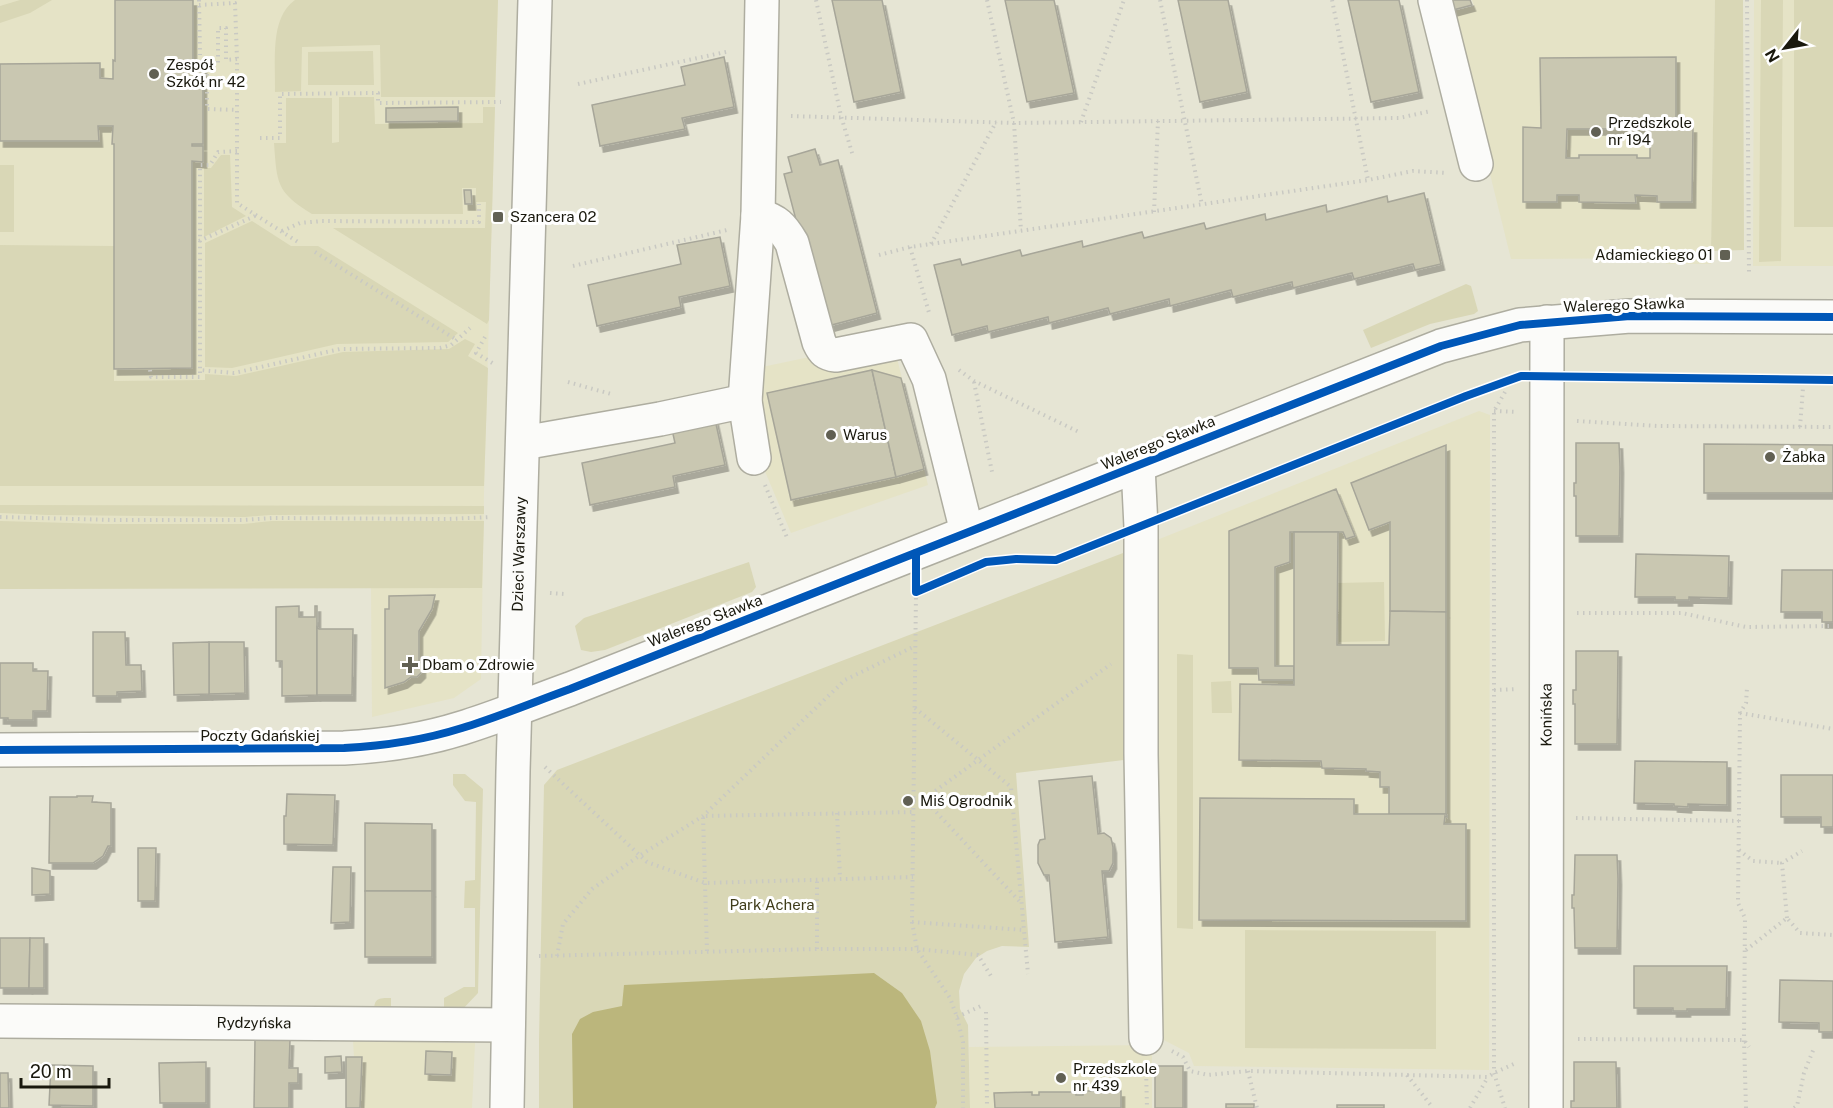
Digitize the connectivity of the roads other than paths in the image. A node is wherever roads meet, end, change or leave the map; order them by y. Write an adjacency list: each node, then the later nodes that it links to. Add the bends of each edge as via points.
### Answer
1 (535, 0): 9 (street, Dzieci Warszawy)
2 (762, 0): 5 (street, via 759,115)
3 (1435, 0): 4 (street, via 1461,105)
4 (1461, 169)
5 (746, 222): 8 (street); 12 (street, via 777,222 785,230 819,342 828,354 911,340 929,379)
6 (1833, 317): 7 (street, Walerego Sławka, via 1630,316)
7 (1547, 322): 11 (street, Walerego Sławka, via 1501,329 1441,346); 19 (street, Konińska)
8 (745, 400): 9 (street); 10 (street)
9 (523, 443): 13 (street, Dzieci Warszawy)
10 (754, 458)
11 (1138, 466): 12 (street, Walerego Sławka); 17 (street)
12 (967, 532): 13 (street, Walerego Sławka)
13 (516, 708): 14 (street, Poczty Gdańskiej, via 461,729 364,747); 16 (street, Dzieci Warszawy)
14 (0, 750)
15 (0, 1021): 16 (street, Rydzyńska)
16 (508, 1025): 18 (street, Dzieci Warszawy)
17 (1146, 1038)
18 (507, 1108)
19 (1546, 1108)

